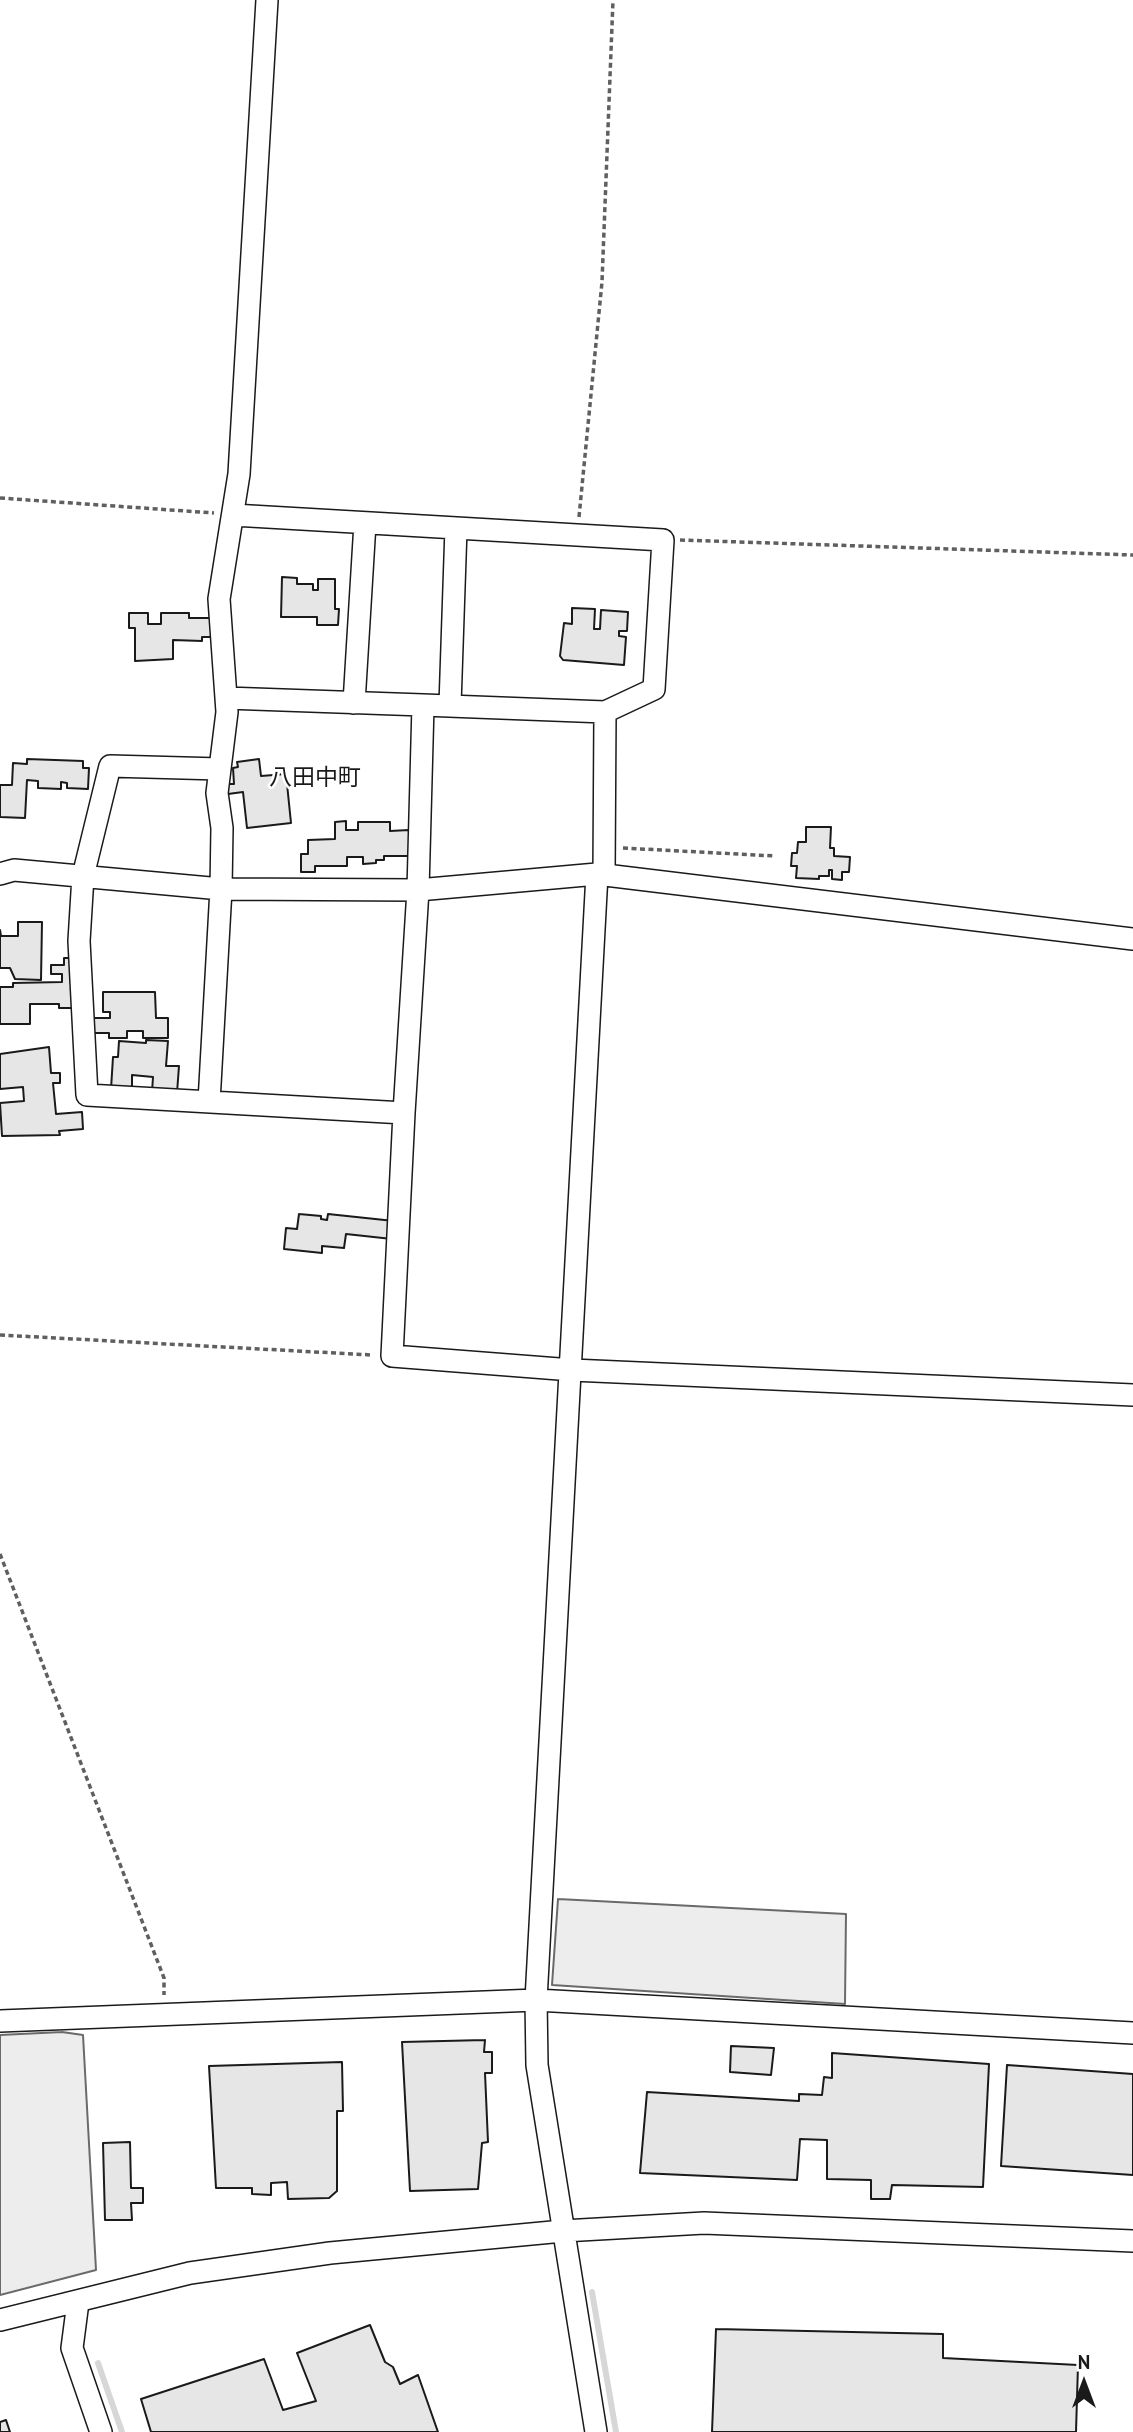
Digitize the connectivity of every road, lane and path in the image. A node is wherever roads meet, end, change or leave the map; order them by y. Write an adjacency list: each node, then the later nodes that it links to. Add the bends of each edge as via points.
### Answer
1 (267, 0): 4 (street)
2 (613, 0): 7 (path, via 602,282)
3 (0, 498): 4 (path)
4 (233, 514): 5 (street); 10 (street, via 219,599)
5 (365, 523): 6 (street); 11 (street)
6 (456, 528): 7 (street); 13 (street)
7 (577, 536): 8 (street)
8 (663, 540): 9 (path); 14 (street, via 654,689)
9 (1133, 555)
10 (226, 698): 11 (street); 15 (street)
11 (354, 703): 12 (street)
12 (423, 705): 13 (street); 22 (street)
13 (450, 705): 14 (street)
14 (605, 712): 16 (street)
15 (220, 769): 20 (street, via 110,766); 21 (street)
16 (604, 847): 17 (path); 19 (street)
17 (775, 856)
18 (0, 874): 20 (street, via 14,870)
19 (601, 874): 22 (street); 23 (street); 28 (street)
20 (83, 876): 21 (street); 24 (street, via 79,942 87,1095)
21 (221, 888): 22 (street); 24 (street)
22 (418, 890): 25 (street)
23 (1133, 939)
24 (209, 1102): 25 (street)
25 (404, 1113): 27 (street)
26 (0, 1335): 27 (path)
27 (392, 1356): 28 (street)
28 (572, 1370): 29 (street); 31 (street)
29 (1133, 1395)
30 (0, 1554): 32 (path, via 164,1978)
31 (536, 2000): 32 (street); 34 (street); 35 (street, via 537,2065)
32 (163, 2015): 33 (street)
33 (0, 2021)
34 (1133, 2033)
35 (563, 2231): 36 (street, via 704,2223); 37 (street, via 305,2256 190,2273); 40 (street)
36 (1133, 2241)
37 (78, 2302): 38 (street); 39 (street, via 72,2348)
38 (0, 2320)
39 (101, 2432)
40 (596, 2432)

